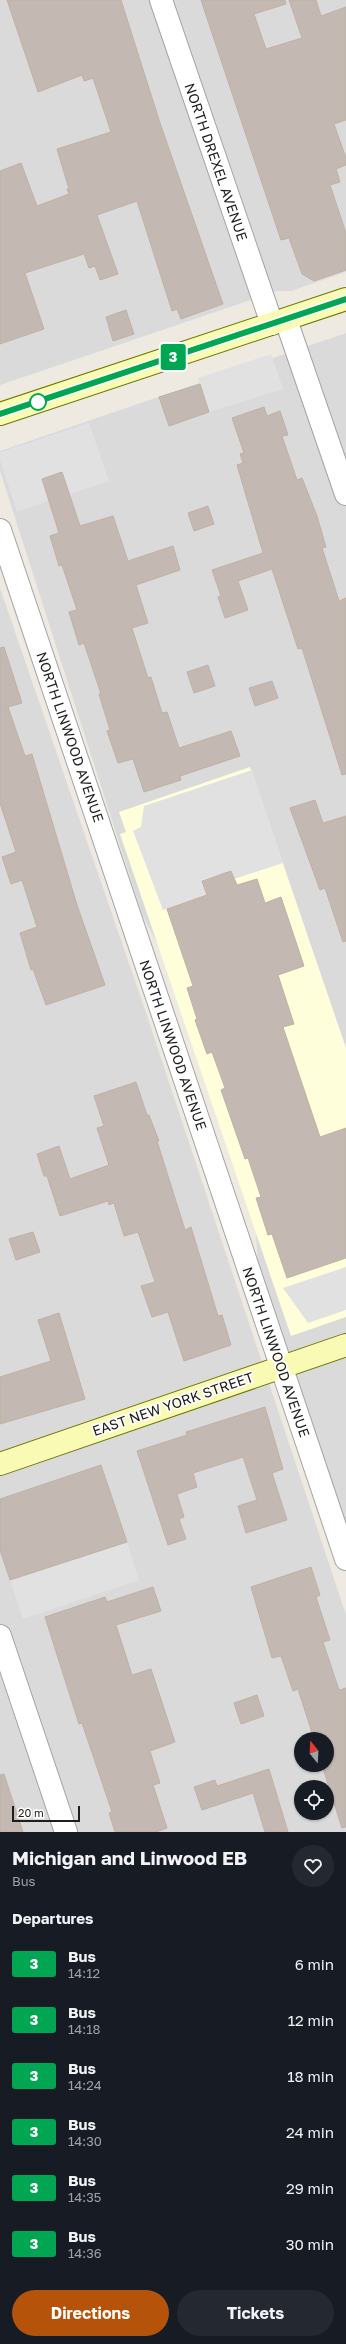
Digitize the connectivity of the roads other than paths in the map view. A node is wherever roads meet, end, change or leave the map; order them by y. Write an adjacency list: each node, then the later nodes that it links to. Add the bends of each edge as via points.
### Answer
1 (161, 0): 3 (street, NORTH DREXEL AVENUE)
2 (346, 299): 3 (main road)
3 (279, 322): 4 (main road); 5 (street, NORTH DREXEL AVENUE)
4 (0, 414)
5 (346, 494)
6 (0, 530): 8 (street, NORTH LINWOOD AVENUE)
7 (346, 1345): 8 (main road, EAST NEW YORK STREET)
8 (282, 1367): 9 (main road, EAST NEW YORK STREET); 10 (street, NORTH LINWOOD AVENUE)
9 (0, 1464)
10 (346, 1559)
11 (0, 1636): 12 (street)
12 (66, 1832)

